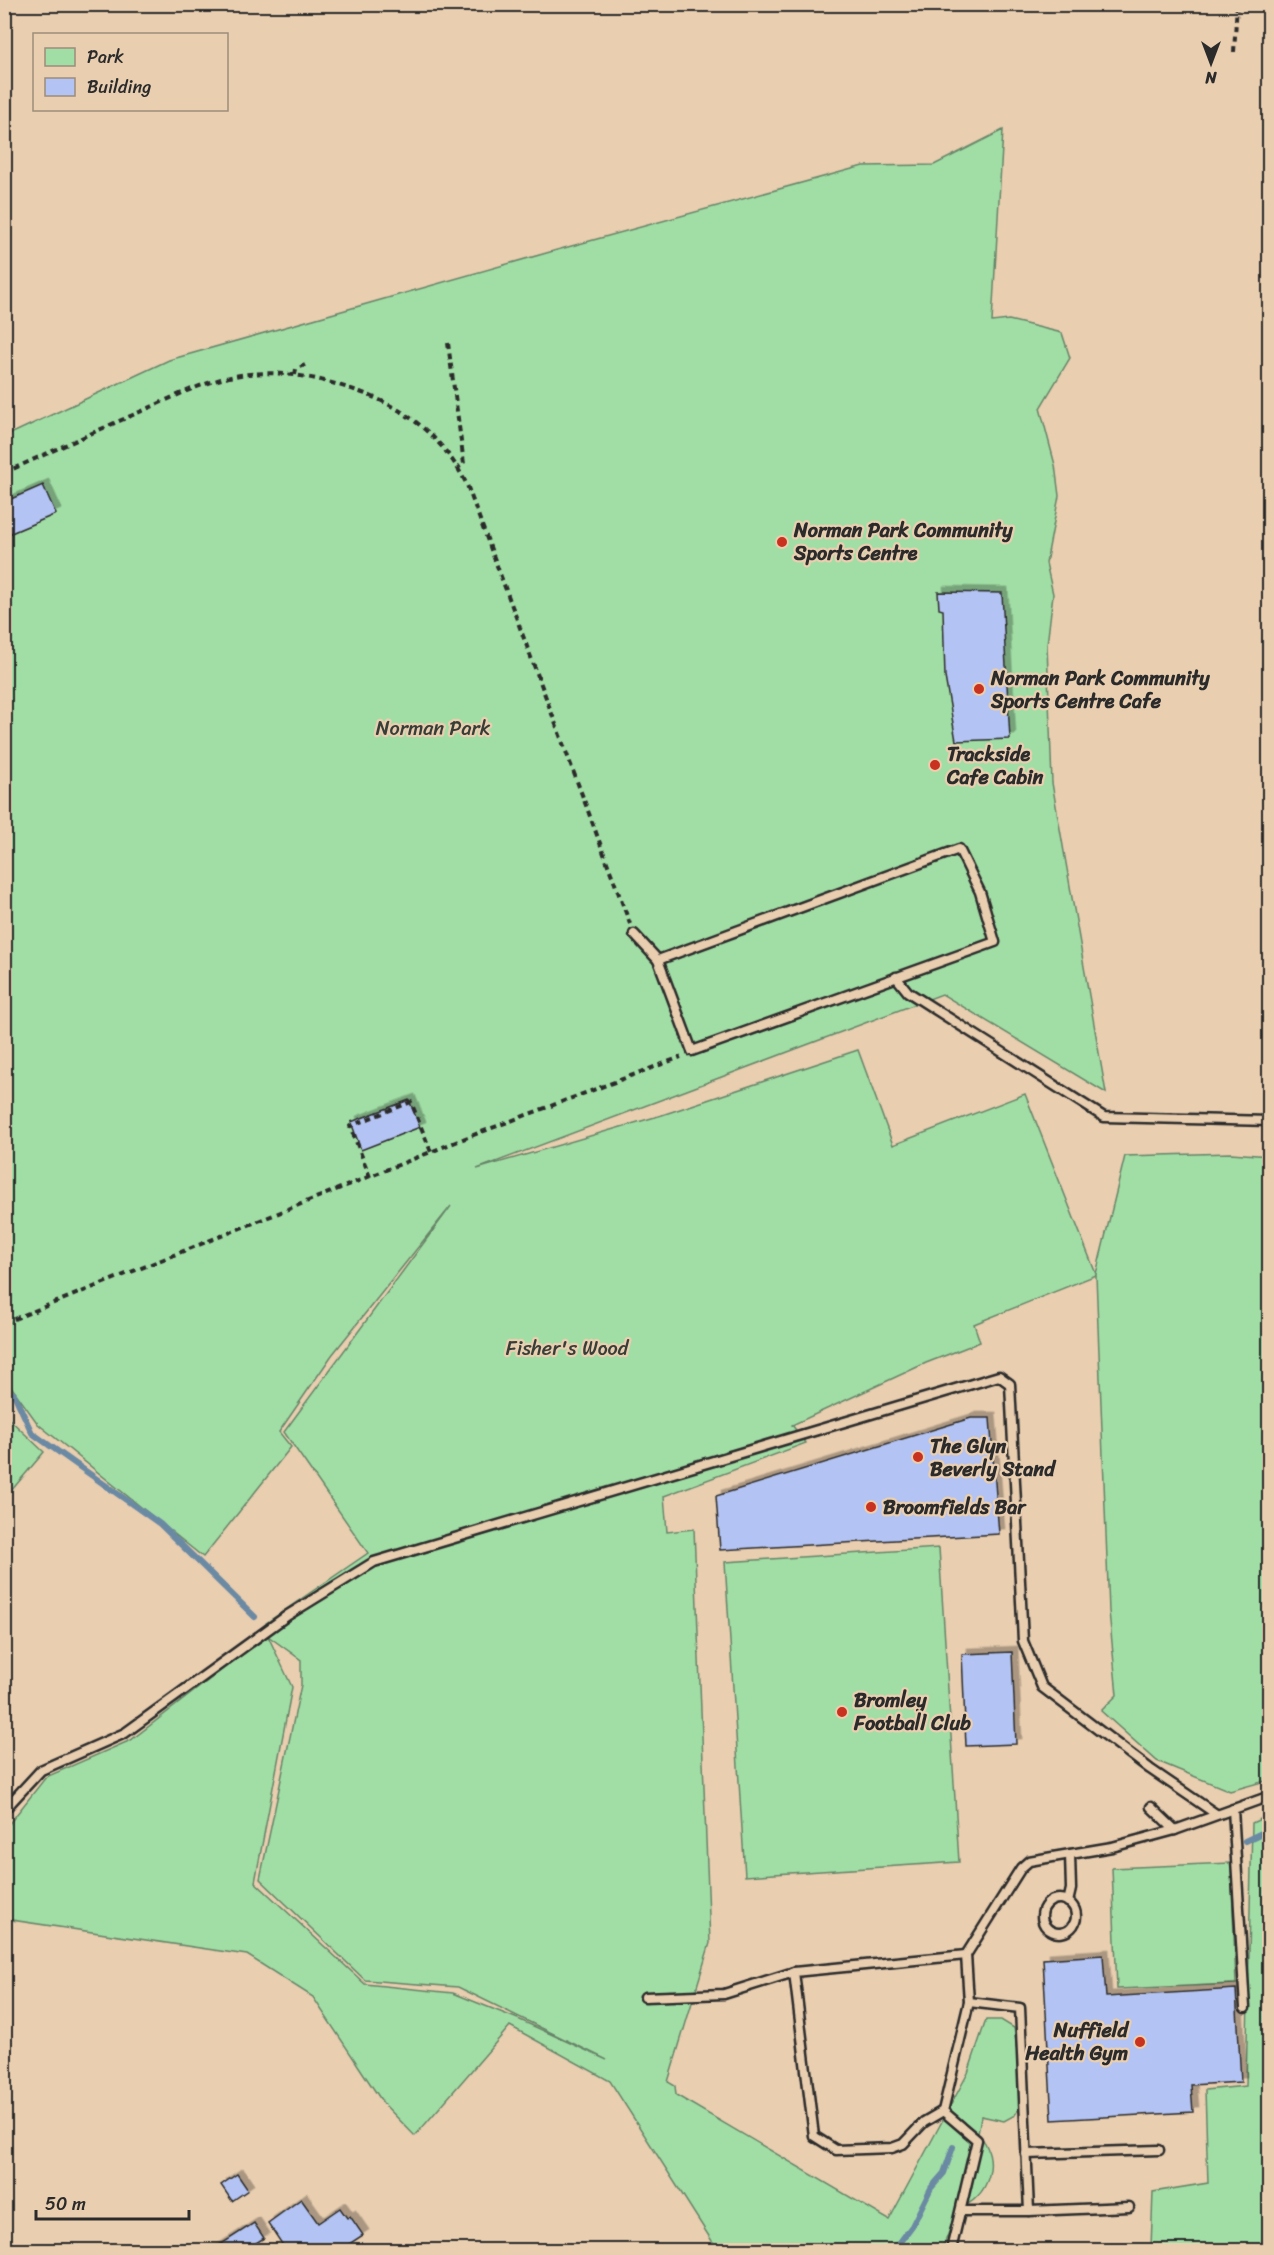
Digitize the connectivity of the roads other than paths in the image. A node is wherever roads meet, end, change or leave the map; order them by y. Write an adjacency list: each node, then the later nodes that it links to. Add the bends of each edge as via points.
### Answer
1 (634, 934): 2 (lane)
2 (658, 960): 3 (lane, via 692,1051); 3 (lane, via 959,849 980,892 995,942)
3 (896, 977): 4 (lane, via 908,992 1104,1117)
4 (1269, 1121)
5 (1269, 1796): 7 (lane)
6 (1151, 1807): 10 (lane)
7 (1233, 1809): 9 (lane); 17 (lane)
8 (4, 1810): 9 (lane, via 41,1770 125,1733 288,1615 374,1562 999,1376 1010,1384 1023,1641 1042,1687)
9 (1216, 1815): 10 (lane)
10 (1175, 1830): 11 (lane)
11 (1070, 1854): 12 (lane); 13 (lane, via 1029,1861 1021,1868)
12 (1068, 1902): 12 (lane, via 1075,1910 1073,1926 1064,1933 1053,1932 1045,1925 1044,1909 1052,1901)
13 (966, 1955): 14 (lane); 16 (lane)
14 (794, 1972): 15 (lane, via 724,1994); 18 (lane, via 814,2136 836,2150 892,2148 903,2144 924,2122)
15 (645, 1997)
16 (969, 2002): 18 (lane); 20 (lane, via 1020,2008)
17 (1245, 2008)
18 (943, 2111): 22 (lane, via 977,2140)
19 (1159, 2150): 20 (lane)
20 (1026, 2154): 23 (lane)
21 (1129, 2207): 23 (lane)
22 (961, 2211): 23 (lane); 24 (lane)
23 (1029, 2211)
24 (951, 2250)

